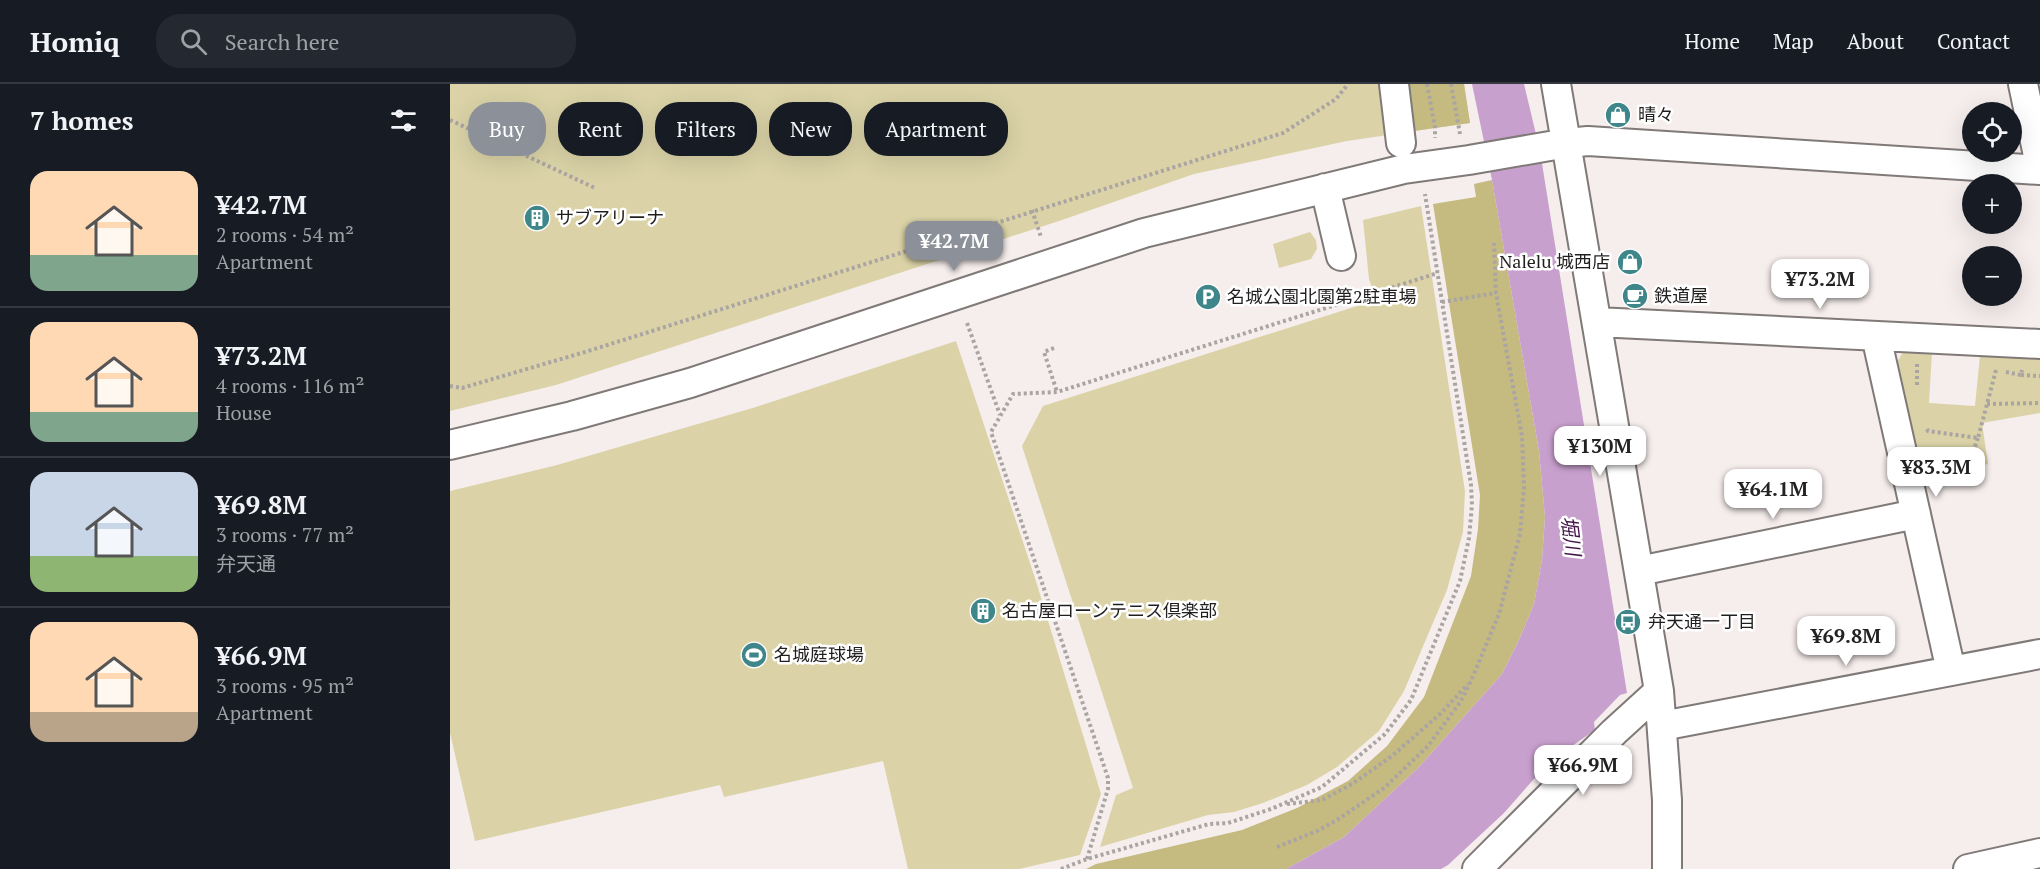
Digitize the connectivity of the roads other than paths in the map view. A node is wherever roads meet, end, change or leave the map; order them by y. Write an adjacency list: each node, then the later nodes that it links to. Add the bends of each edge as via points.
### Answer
1 (1394, 84): 4 (street)
2 (1556, 84): 5 (street)
3 (2023, 84): 6 (street)
4 (1401, 142)
5 (1556, 145): 7 (street, via 1588,141); 8 (street, via 1466,150 1421,166); 10 (street)
6 (2040, 165)
7 (2040, 170)
8 (1325, 188): 9 (street); 13 (street, via 1137,235 701,379)
9 (1341, 256)
10 (1597, 322): 11 (street); 15 (street)
11 (1876, 336): 12 (street); 14 (street)
12 (2033, 343)
13 (450, 445)
14 (1916, 514): 15 (street); 17 (street)
15 (1639, 571): 18 (street)
16 (2040, 654): 17 (street)
17 (1951, 671): 19 (street)
18 (1659, 691): 19 (street); 21 (street)
19 (1662, 726): 22 (street, via 1668,800)
20 (2040, 853): 23 (street)
21 (1476, 869)
22 (1666, 869)
23 (1968, 869)

